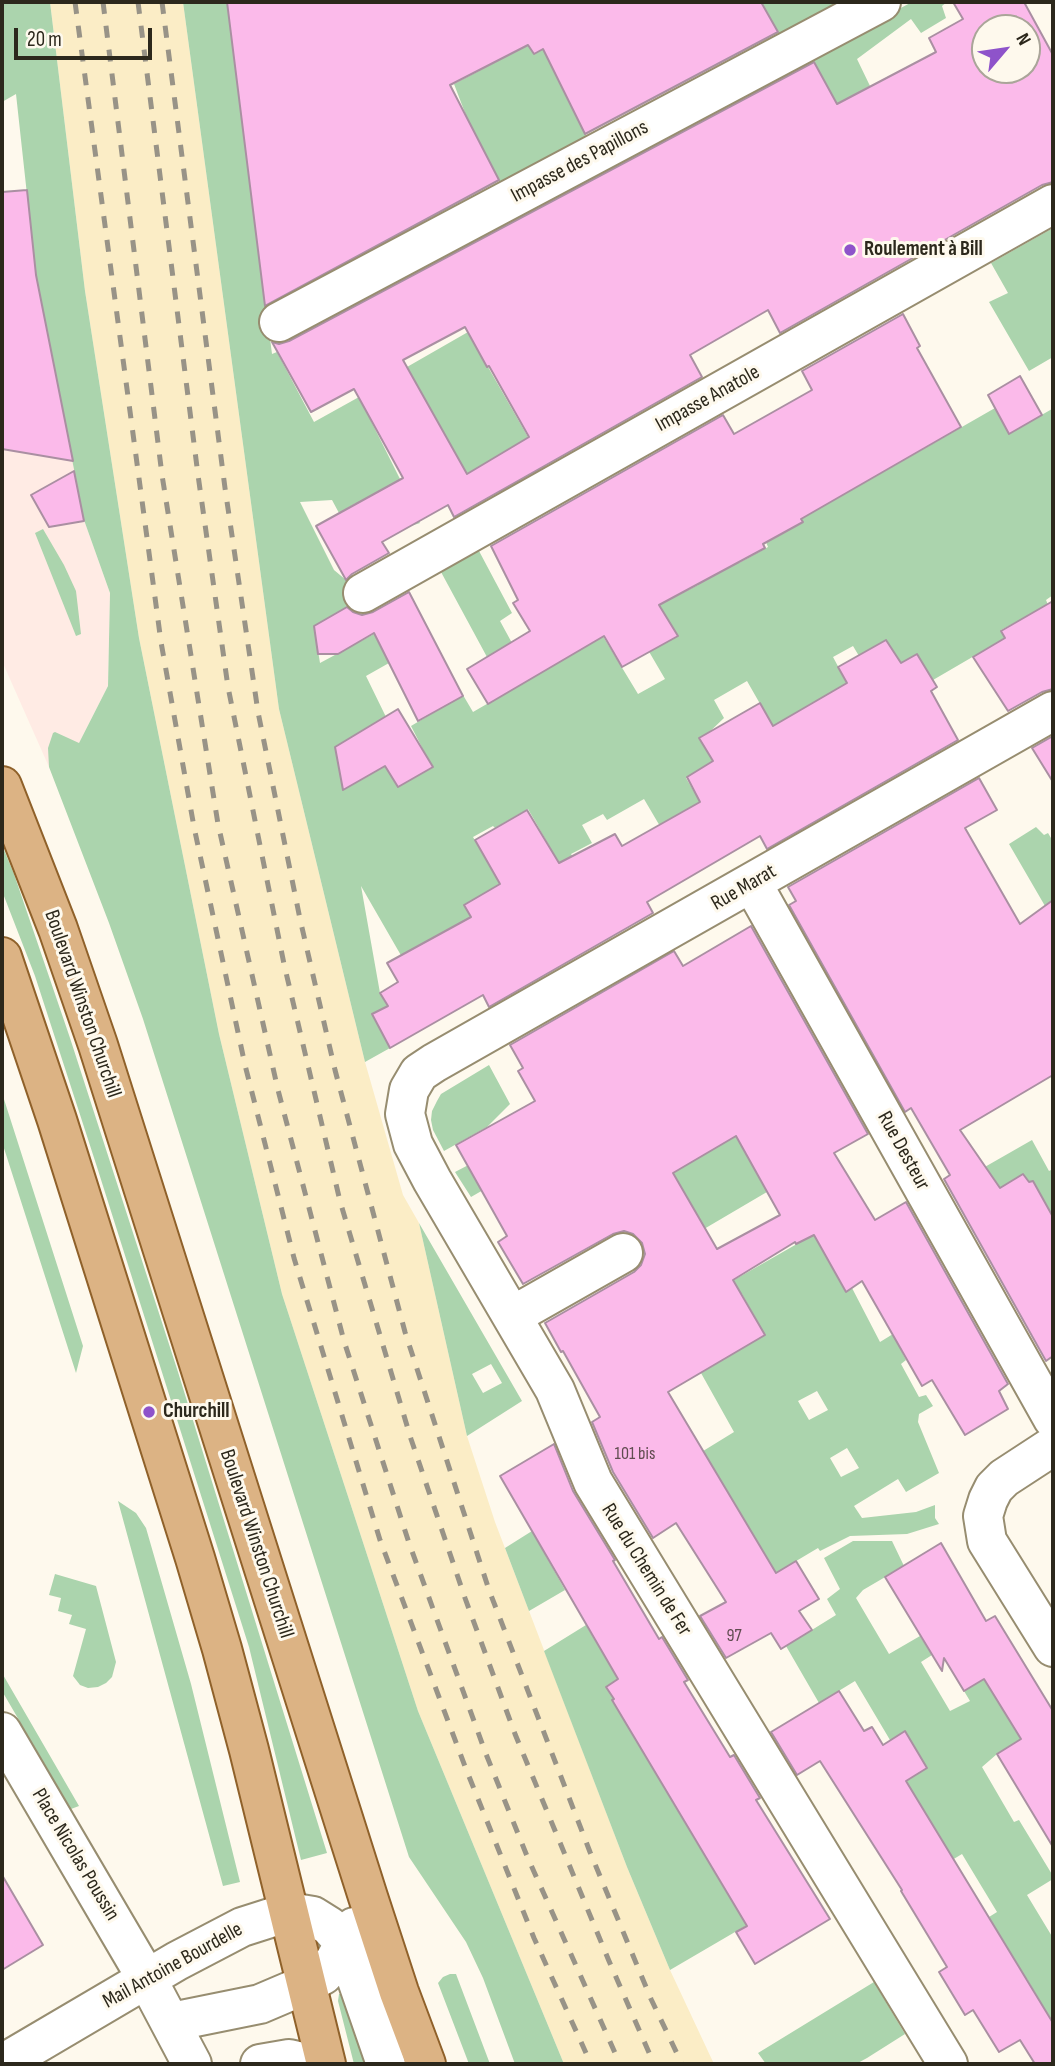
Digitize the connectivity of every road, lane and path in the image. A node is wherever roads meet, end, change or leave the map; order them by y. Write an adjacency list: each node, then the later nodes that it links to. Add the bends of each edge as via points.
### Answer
1 (881, 2): 3 (street, Impasse des Papillons)
2 (1053, 205): 4 (street, Impasse Anatole)
3 (279, 322)
4 (363, 593)
5 (1053, 711): 7 (street, Rue Marat)
6 (2, 786): 16 (main road, Boulevard Winston Churchill, via 98,1045)
7 (752, 883): 9 (street, Rue Marat); 12 (street, Rue Desteur)
8 (2, 957): 17 (main road, via 195,1558)
9 (434, 1063): 11 (street, Rue du Chemin de Fer, via 419,1073 410,1090 405,1114 413,1144)
10 (623, 1253): 11 (street)
11 (512, 1316): 29 (street, Rue du Chemin de Fer, via 555,1390 593,1482)
12 (1053, 1419)
13 (1053, 1446): 14 (street, via 994,1488 983,1516 987,1541)
14 (1053, 1647)
15 (2, 1732): 19 (street, Place Nicolas Poussin)
16 (368, 1897): 18 (street); 28 (main road, Boulevard Winston Churchill)
17 (289, 1912): 18 (street, via 313,1916 329,1926); 19 (street, Mail Antoine Bourdelle, via 242,1927); 20 (main road)
18 (344, 1947): 20 (street, via 323,1975); 27 (street)
19 (148, 1979): 21 (street, Place Nicolas Poussin); 22 (street, Mail Antoine Bourdelle)
20 (307, 1984): 21 (street, via 260,2004); 26 (main road)
21 (171, 2022): 23 (street, Place Nicolas Poussin)
22 (2, 2064)
23 (192, 2064)
24 (260, 2064): 25 (street, via 289,2059)
25 (311, 2064)
26 (326, 2064)
27 (386, 2064)
28 (426, 2064)
29 (948, 2064)

